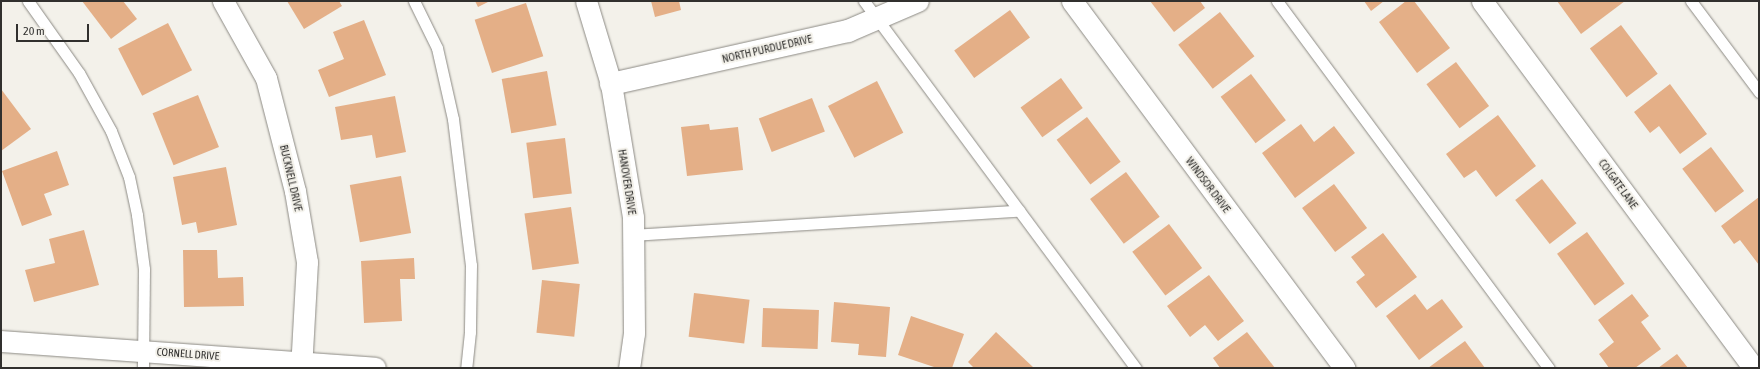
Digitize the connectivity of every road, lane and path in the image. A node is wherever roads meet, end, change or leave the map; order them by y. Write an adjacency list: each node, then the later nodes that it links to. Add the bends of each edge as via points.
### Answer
1 (28, 1): 17 (lane, via 78,73 111,131 129,177 144,269)
2 (223, 1): 18 (street, BUCKNELL DRIVE, via 266,78 296,192 307,262)
3 (414, 1): 20 (lane, via 437,48 453,119 472,265)
4 (586, 1): 12 (street, HANOVER DRIVE)
5 (864, 1): 11 (lane)
6 (918, 1): 11 (street, NORTH PURDUE DRIVE)
7 (1072, 1): 23 (street, WINDSOR DRIVE)
8 (1277, 1): 24 (lane)
9 (1482, 1): 25 (street, COLGATE LANE)
10 (1691, 1): 13 (lane)
11 (877, 18): 12 (street, NORTH PURDUE DRIVE, via 848,31); 14 (lane)
12 (611, 84): 15 (street, HANOVER DRIVE, via 633,217)
13 (1759, 92)
14 (1019, 211): 15 (lane); 22 (lane)
15 (633, 236): 21 (street, HANOVER DRIVE, via 634,333)
16 (1, 341): 17 (street, CORNELL DRIVE)
17 (143, 359): 18 (street, CORNELL DRIVE)
18 (301, 365): 19 (street, CORNELL DRIVE)
19 (375, 368)
20 (466, 368)
21 (629, 368)
22 (1136, 368)
23 (1345, 368)
24 (1549, 368)
25 (1754, 368)

